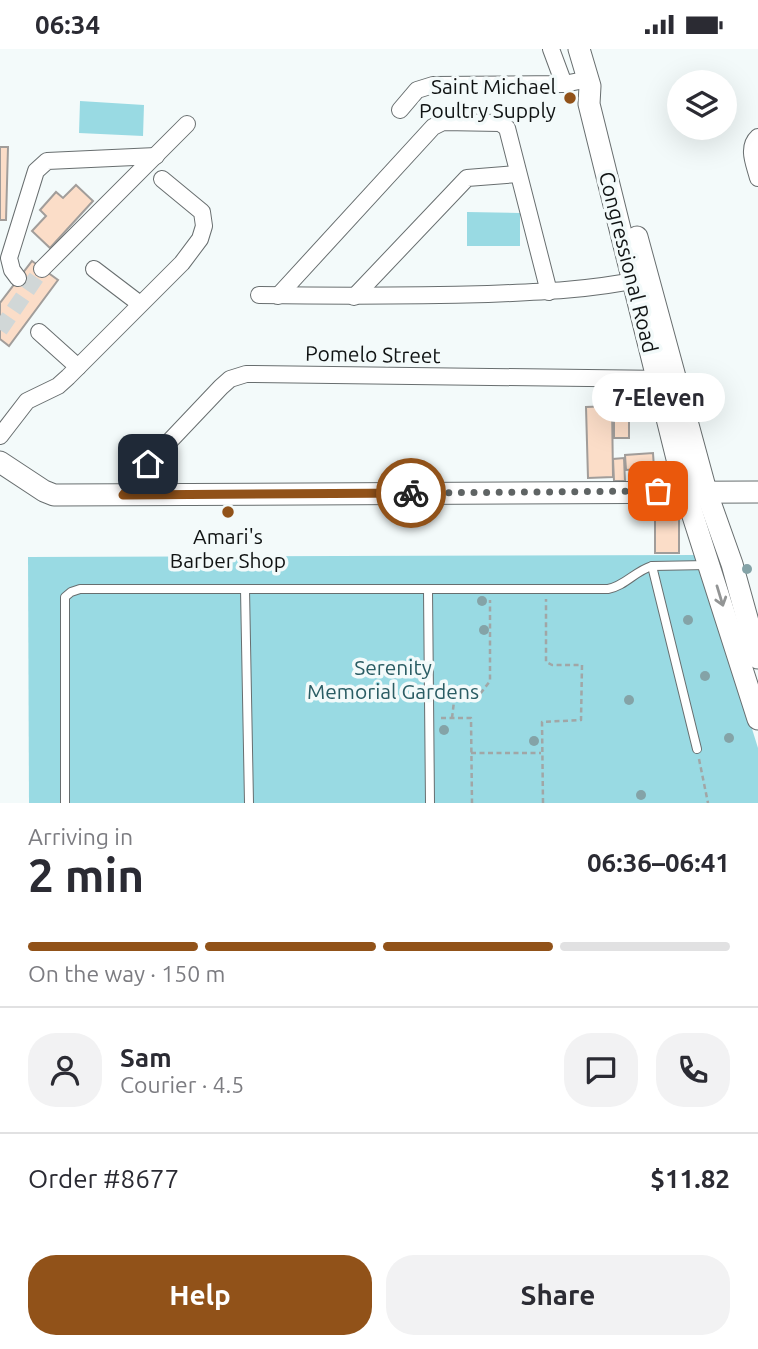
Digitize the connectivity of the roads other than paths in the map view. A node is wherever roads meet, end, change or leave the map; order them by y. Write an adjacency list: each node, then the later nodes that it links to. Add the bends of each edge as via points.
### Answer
1 (551, 49): 4 (street)
2 (579, 49): 3 (main road, Congressional Road)
3 (589, 83): 4 (street); 15 (main road, Congressional Road, via 602,102)
4 (564, 84): 5 (street, via 433,85 417,90)
5 (400, 110)
6 (187, 124): 8 (street)
7 (758, 138): 10 (street, via 751,149)
8 (156, 156): 12 (street); 14 (street, via 41,164 9,258)
9 (518, 174): 16 (street); 18 (street, via 504,125 438,123); 19 (street, via 467,178)
10 (758, 178)
11 (162, 179): 20 (street, via 202,212 204,226 181,263)
12 (41, 268)
13 (94, 268): 20 (street)
14 (18, 278)
15 (640, 279): 16 (street); 23 (main road, Congressional Road)
16 (550, 292): 19 (street)
17 (259, 295): 18 (street)
18 (278, 296): 19 (street)
19 (354, 297)
20 (141, 305): 22 (street)
21 (39, 332): 22 (street)
22 (78, 367): 24 (street, via 58,386 27,401)
23 (666, 379): 26 (main road, Congressional Road); 27 (main road, Congressional Road); 29 (street, Pomelo Street, via 246,374 220,387)
24 (0, 436)
25 (0, 462): 29 (main road, via 54,495)
26 (685, 491): 27 (main road); 29 (main road); 30 (main road, Congressional Road)
27 (706, 491): 28 (main road); 34 (main road, Congressional Road)
28 (758, 492)
29 (123, 495)
30 (710, 565): 31 (lane); 35 (main road, Congressional Road, one-way to 35)
31 (652, 566): 33 (lane, via 614,588); 36 (lane)
32 (245, 589): 33 (lane); 37 (lane, via 80,589 65,597); 38 (lane)
33 (428, 590): 39 (lane)
34 (758, 658)
35 (758, 719)
36 (696, 749)
37 (65, 803)
38 (248, 803)
39 (430, 803)

